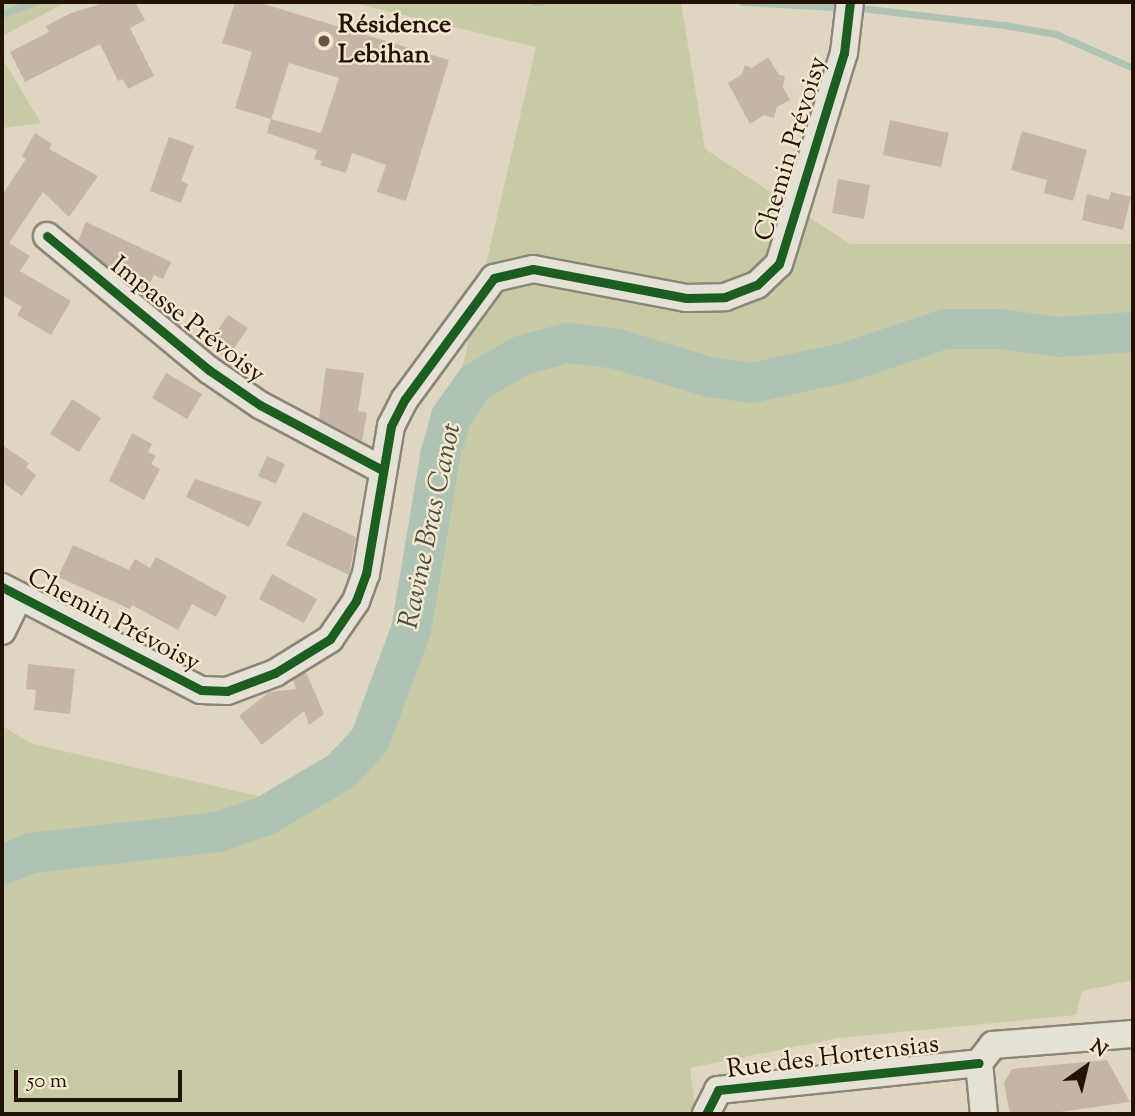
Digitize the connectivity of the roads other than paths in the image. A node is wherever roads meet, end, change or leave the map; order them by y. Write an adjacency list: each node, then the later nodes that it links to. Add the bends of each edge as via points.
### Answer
1 (849, 14): 3 (street, Chemin Prévoisy, via 779,264 757,285 725,297 686,298 533,269 494,278 405,398 391,426)
2 (47, 236): 3 (street, Impasse Prévoisy, via 209,370 260,405)
3 (382, 470): 4 (street, Chemin Prévoisy, via 366,574 344,620 330,639 275,673 227,691 201,690)
4 (10, 591): 5 (street)
5 (2, 631)
6 (1133, 1034): 7 (street, via 993,1045)
7 (979, 1063): 8 (street, Rue des Hortensias, via 719,1090); 9 (street)
8 (706, 1114)
9 (984, 1114)

